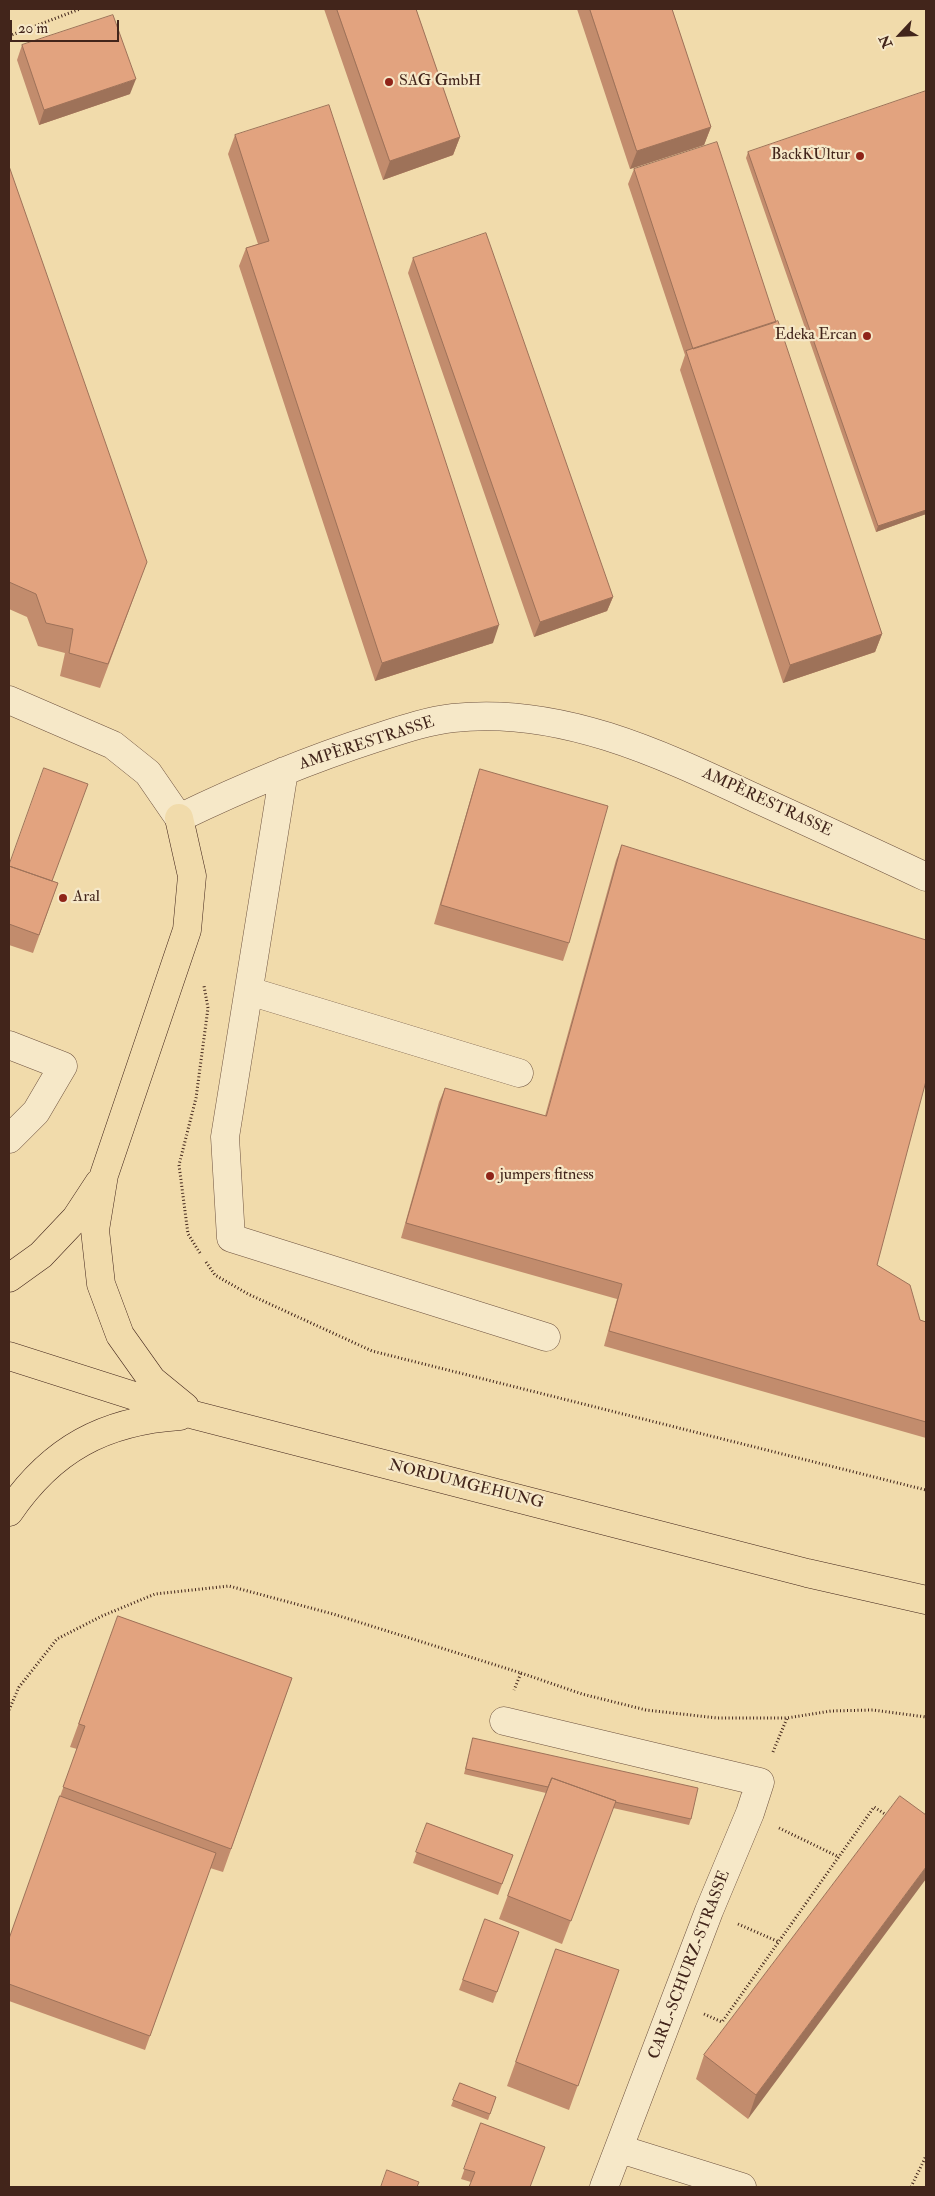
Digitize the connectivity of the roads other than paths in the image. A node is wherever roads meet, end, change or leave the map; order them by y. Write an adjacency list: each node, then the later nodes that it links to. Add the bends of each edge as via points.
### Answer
1 (9, 700): 3 (street, via 113,745 148,773)
2 (284, 771): 3 (street, AMPÈRESTRASSE); 4 (street, AMPÈRESTRASSE, via 393,732 452,718 496,716 535,719 589,731 668,758); 5 (street)
3 (179, 818): 9 (main road, via 192,876 187,930)
4 (926, 877)
5 (249, 991): 7 (street); 11 (street, via 225,1137 231,1238)
6 (9, 1045): 8 (street, via 63,1066 36,1112)
7 (519, 1073)
8 (9, 1139)
9 (104, 1175): 10 (main road, via 76,1218 41,1254); 13 (main road, via 95,1230 101,1284 120,1335 152,1380)
10 (9, 1278)
11 (546, 1337)
12 (9, 1356): 13 (main road, NORDUMGEHUNG)
13 (194, 1415): 14 (main road, via 147,1418 102,1432 61,1455 26,1486); 15 (main road, NORDUMGEHUNG, via 807,1573)
14 (9, 1512)
15 (926, 1600)
16 (504, 1720): 17 (street, CARL-SCHURZ-STRASSE, via 760,1782)
17 (620, 2149): 18 (street, CARL-SCHURZ-STRASSE); 19 (street)
18 (604, 2187)
19 (742, 2187)

